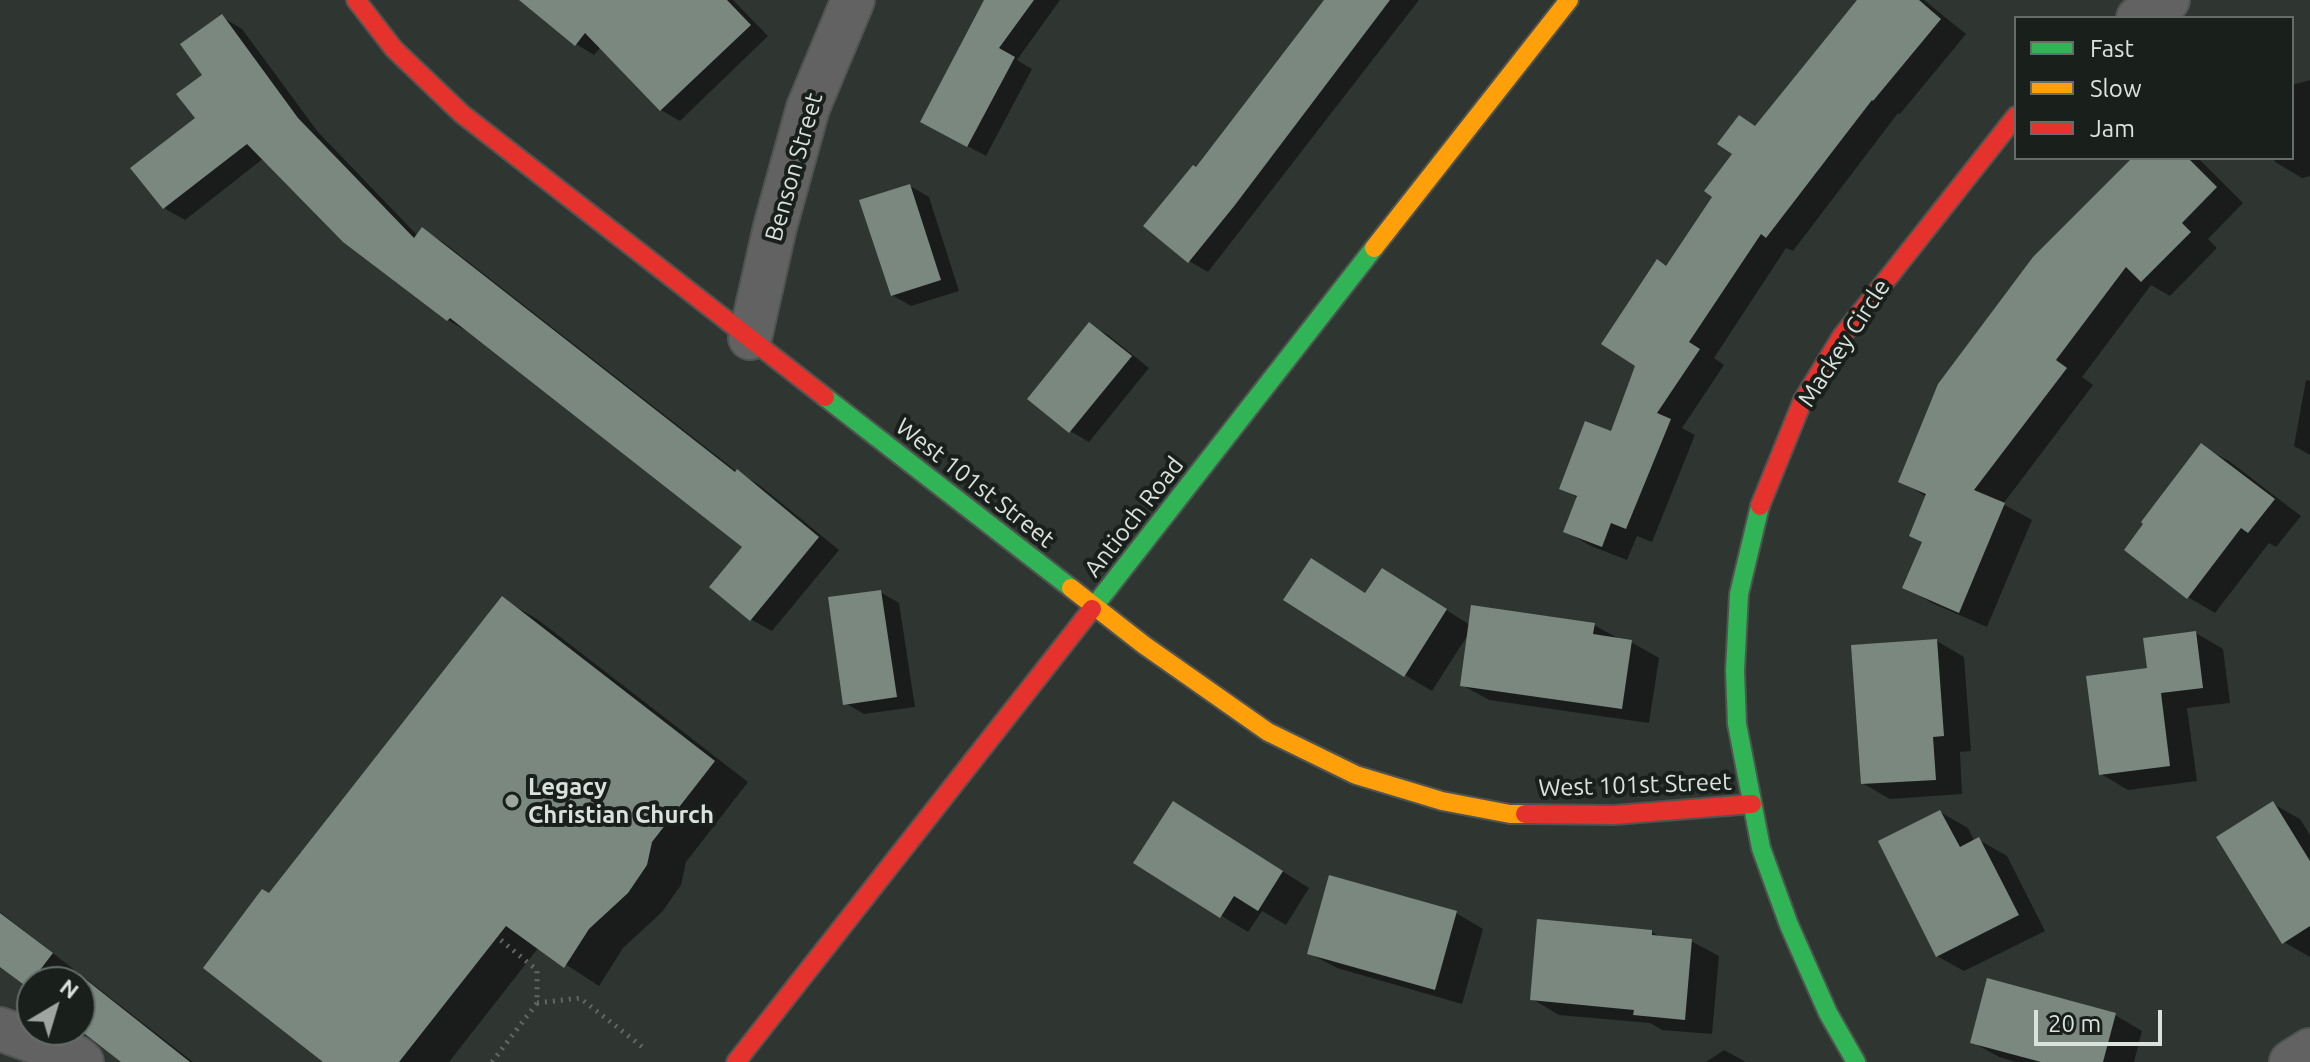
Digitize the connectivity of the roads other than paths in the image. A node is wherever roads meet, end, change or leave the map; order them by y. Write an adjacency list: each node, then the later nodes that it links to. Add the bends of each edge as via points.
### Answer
1 (356, 0): 7 (street, West 101st Street, via 394,49 462,114)
2 (853, 0): 7 (street, Benson Street, via 808,108)
3 (1569, 0): 8 (street, Antioch Road)
4 (2168, 0): 5 (street)
5 (2141, 16)
6 (2014, 119): 9 (street, Mackey Circle, via 1842,336 1803,400 1762,498 1739,594 1735,671 1737,724)
7 (750, 338): 8 (street, West 101st Street)
8 (1095, 606): 9 (street, West 101st Street, via 1268,732 1356,775 1442,801 1510,814 1614,815); 13 (street, Antioch Road)
9 (1752, 804): 14 (street, Mackey Circle, via 1761,848 1789,925)
10 (0, 1029): 12 (street)
11 (2310, 1050): 15 (street)
12 (82, 1062)
13 (736, 1062)
14 (1856, 1062)
15 (2291, 1062)

